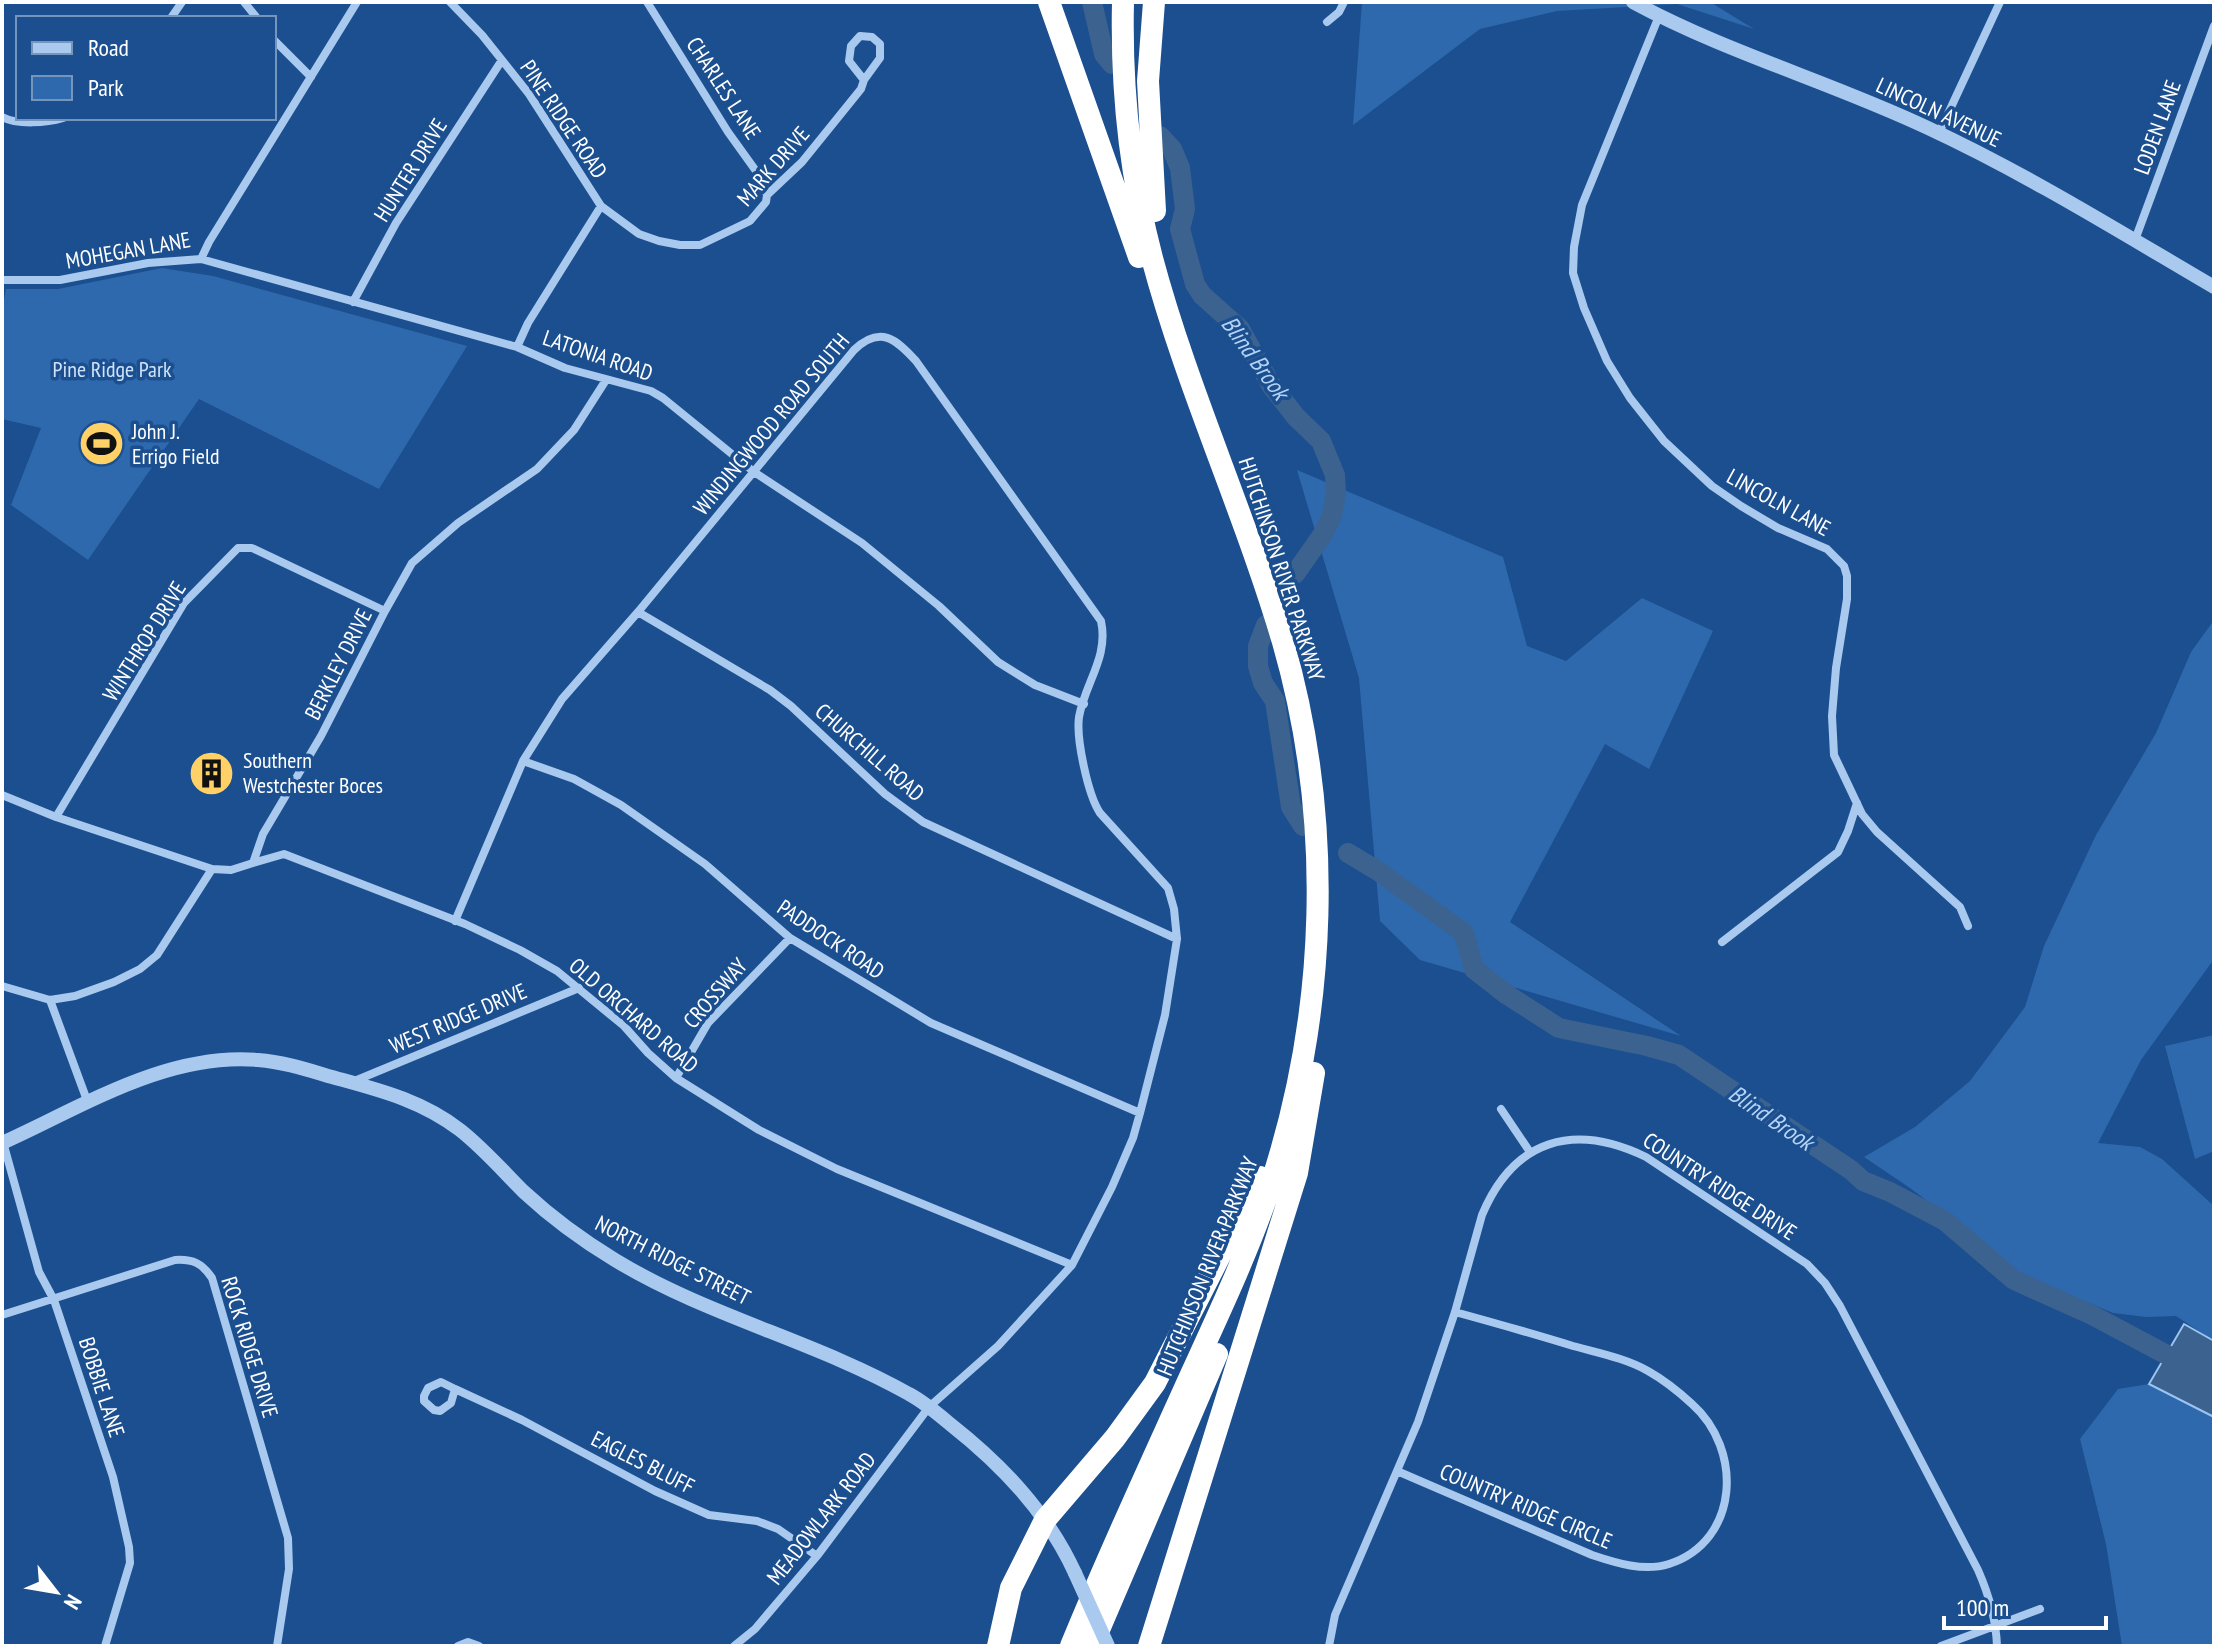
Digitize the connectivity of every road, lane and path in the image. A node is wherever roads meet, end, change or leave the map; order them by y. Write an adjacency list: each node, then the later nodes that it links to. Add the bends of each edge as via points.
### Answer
1 (357, 2): 16 (street, MOHEGAN LANE)
2 (450, 2): 15 (street, PINE RIDGE ROAD)
3 (647, 2): 21 (street, CHARLES LANE)
4 (1049, 2): 31 (highway, via 1175,359)
5 (1137, 2): 23 (highway, HUTCHINSON RIVER PARKWAY, via 1138,74)
6 (1154, 2): 23 (highway, via 1148,67)
7 (1344, 2): 12 (street)
8 (1633, 2): 11 (street, LINCOLN AVENUE)
9 (2000, 2): 20 (street)
10 (1123, 11): 31 (highway, HUTCHINSON RIVER PARKWAY, via 1129,138 1140,207)
11 (1659, 16): 20 (street, LINCOLN AVENUE); 38 (street, LINCOLN LANE, via 1582,205 1573,273 1607,361 1664,441 1712,486 1778,528 1827,549 1844,566 1847,599 1836,668 1834,755)
12 (1327, 22)
13 (2214, 26): 24 (street, LODEN LANE)
14 (276, 42): 16 (street)
15 (502, 60): 22 (street, PINE RIDGE ROAD); 28 (street, HUNTER DRIVE, via 396,223)
16 (311, 77): 25 (street, MOHEGAN LANE)
17 (864, 80): 17 (street, MARK DRIVE, via 849,61 851,46 860,36 880,44 880,58); 21 (street, MARK DRIVE, via 802,162)
18 (2, 117): 19 (street)
19 (57, 120)
20 (1939, 133): 24 (street, LINCOLN AVENUE)
21 (767, 195): 22 (street, MARK DRIVE, via 750,221 700,245 639,234)
22 (601, 206): 29 (street, PINE RIDGE ROAD)
23 (1155, 211): 51 (highway, HUTCHINSON RIVER PARKWAY, via 1186,324 1288,613 1315,717 1327,807 1331,906 1327,985)
24 (2135, 240): 27 (street, LINCOLN AVENUE)
25 (201, 259): 26 (street, MOHEGAN LANE, via 60,280); 28 (street, LATONIA ROAD)
26 (2, 280)
27 (2214, 287)
28 (353, 302): 29 (street, LATONIA ROAD)
29 (517, 347): 30 (street, LATONIA ROAD)
30 (606, 380): 32 (street, LATONIA ROAD, via 633,384 663,398); 33 (street, BERKLEY DRIVE, via 574,430 537,469 458,523 412,563)
31 (1209, 430): 49 (highway, HUTCHINSON RIVER PARKWAY, via 1273,610 1302,725 1317,861)
32 (754, 472): 34 (street, WINDINGWOOD ROAD SOUTH); 35 (street, LATONIA ROAD, via 862,543 998,662 1035,685); 35 (street, WINDINGWOOD ROAD SOUTH, via 866,338 896,341 916,361 1101,621 1101,656)
33 (385, 611): 39 (street, WINTHROP DRIVE, via 252,548 238,548 184,603); 40 (street, BERKLEY DRIVE, via 263,834)
34 (638, 612): 36 (street, WINDINGWOOD ROAD SOUTH, via 562,699); 45 (street, CHURCHILL ROAD, via 770,690 923,822)
35 (1084, 704): 45 (street, MEADOWLARK ROAD, via 1079,718 1092,802 1168,888)
36 (523, 761): 42 (street, WINDINGWOOD ROAD SOUTH); 44 (street, PADDOCK ROAD, via 574,779 621,805 705,864)
37 (2, 795): 39 (street)
38 (1857, 803): 43 (street, LINCOLN LANE, via 1877,832 1960,907); 46 (street, via 1838,852)
39 (56, 817): 41 (street)
40 (253, 863): 41 (street); 42 (street, OLD ORCHARD ROAD, via 284,854)
41 (212, 869): 50 (street, via 157,955 140,969 101,987)
42 (455, 921): 48 (street, OLD ORCHARD ROAD, via 520,950)
43 (1968, 926)
44 (790, 938): 52 (street, CROSSWAY, via 708,1023); 56 (street, PADDOCK ROAD, via 931,1023)
45 (1177, 939): 56 (street, MEADOWLARK ROAD, via 1165,1015)
46 (1722, 942)
47 (2, 986): 50 (street)
48 (579, 988): 52 (street, OLD ORCHARD ROAD); 53 (street, WEST RIDGE DRIVE)
49 (1312, 998): 66 (highway, via 1271,1149 1226,1247 1140,1406); 76 (highway, HUTCHINSON RIVER PARKWAY, via 1291,1114 1260,1217)
50 (50, 1000): 54 (street)
51 (1314, 1073): 77 (highway, HUTCHINSON RIVER PARKWAY, via 1296,1150 1267,1235); 79 (highway, via 1297,1173)
52 (676, 1078): 59 (street, OLD ORCHARD ROAD, via 759,1130 837,1169)
53 (351, 1082): 54 (street, NORTH RIDGE STREET, via 281,1063 235,1059 130,1083); 64 (street, NORTH RIDGE STREET, via 412,1101 439,1116 568,1230 618,1262 860,1370)
54 (88, 1103): 57 (street, NORTH RIDGE STREET)
55 (1501, 1109): 58 (street)
56 (1140, 1113): 59 (street, MEADOWLARK ROAD, via 1112,1187)
57 (3, 1142): 60 (street, BOBBIE LANE, via 39,1272)
58 (1530, 1152): 61 (street, COUNTRY RIDGE DRIVE, via 1492,1190); 69 (street, COUNTRY RIDGE DRIVE, via 1576,1138 1624,1146 1807,1264 1840,1306 1978,1570)
59 (1072, 1265): 64 (street, MEADOWLARK ROAD, via 998,1346)
60 (54, 1300): 62 (street, ROCK RIDGE DRIVE); 70 (street, BOBBIE LANE, via 113,1477 129,1547 130,1563); 71 (street, ROCK RIDGE DRIVE, via 175,1260 195,1261 212,1278 288,1538 289,1569)
61 (1455, 1312): 65 (street, COUNTRY RIDGE DRIVE); 65 (street, COUNTRY RIDGE CIRCLE, via 1619,1359 1670,1386 1713,1429 1728,1485 1724,1513 1690,1554 1668,1565 1641,1567 1592,1555)
62 (2, 1315)
63 (455, 1389): 67 (street, EAGLES BLUFF, via 655,1491 709,1515 778,1529)
64 (929, 1407): 66 (street, NORTH RIDGE STREET, via 1000,1467); 67 (street, MEADOWLARK ROAD)
65 (1397, 1471): 80 (street, COUNTRY RIDGE DRIVE, via 1335,1615)
66 (1045, 1520): 75 (highway, via 1011,1588); 78 (street, NORTH RIDGE STREET, bridge)
67 (817, 1556): 74 (street, MEADOWLARK ROAD)
68 (2040, 1609): 69 (street)
69 (1996, 1625): 81 (street); 82 (street, COUNTRY RIDGE DRIVE)
70 (105, 1646)
71 (277, 1646)
72 (458, 1646): 73 (street)
73 (479, 1646)
74 (734, 1646)
75 (998, 1646)
76 (1071, 1646)
77 (1092, 1646)
78 (1108, 1646)
79 (1149, 1646)
80 (1329, 1646)
81 (1941, 1646)
82 (1997, 1646)

